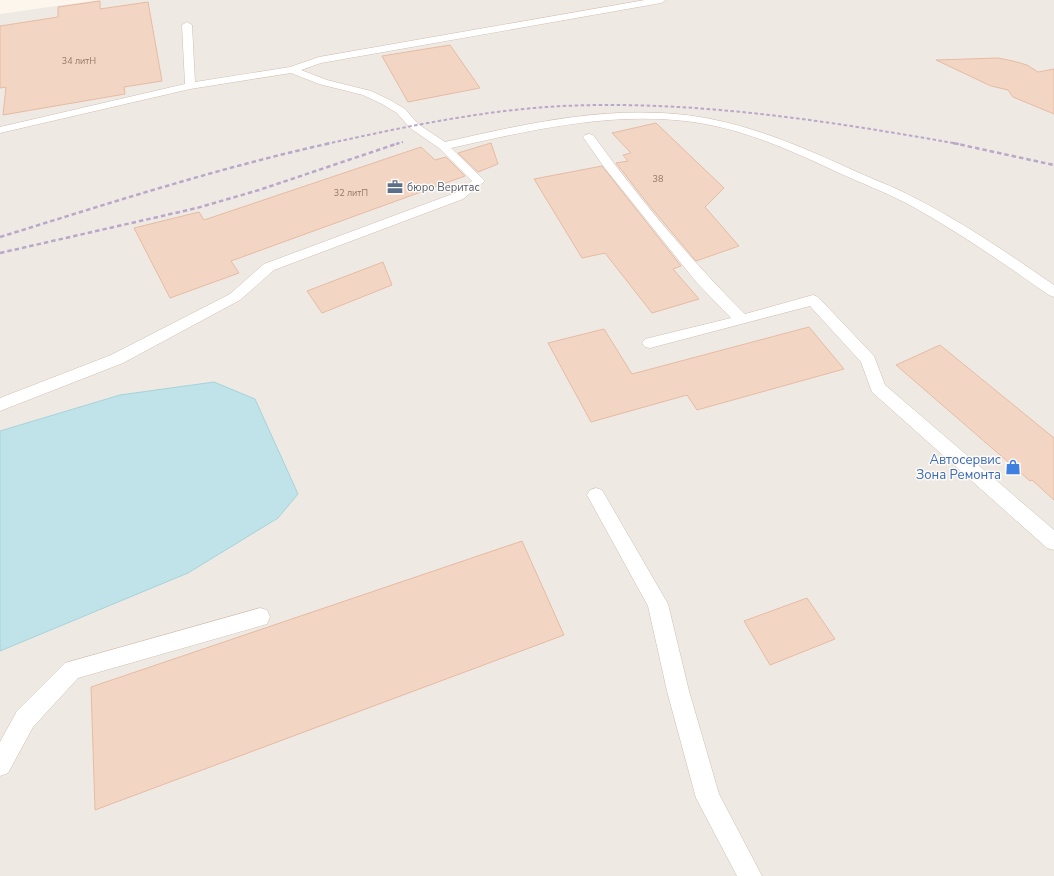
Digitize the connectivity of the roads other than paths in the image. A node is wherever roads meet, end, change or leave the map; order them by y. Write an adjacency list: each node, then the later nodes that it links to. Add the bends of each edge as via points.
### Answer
1 (661, 0): 3 (lane, via 319,60)
2 (187, 25): 4 (lane)
3 (292, 70): 4 (lane); 7 (lane, via 323,82 367,93 386,102)
4 (190, 86): 5 (lane)
5 (0, 130)
6 (589, 137): 9 (lane, via 702,280)
7 (443, 146): 8 (lane, via 493,134 606,118 661,116 731,126 819,157 920,205); 11 (lane, via 479,181 459,196 269,267 235,297 124,355)
8 (1054, 292)
9 (742, 320): 10 (lane); 13 (lane, via 813,300 868,360 878,388)
10 (650, 343)
11 (0, 405)
12 (596, 495): 16 (lane, via 658,604 678,691 708,798)
13 (1054, 542)
14 (260, 617): 15 (lane, via 72,670 25,719)
15 (0, 765)
16 (750, 876)

